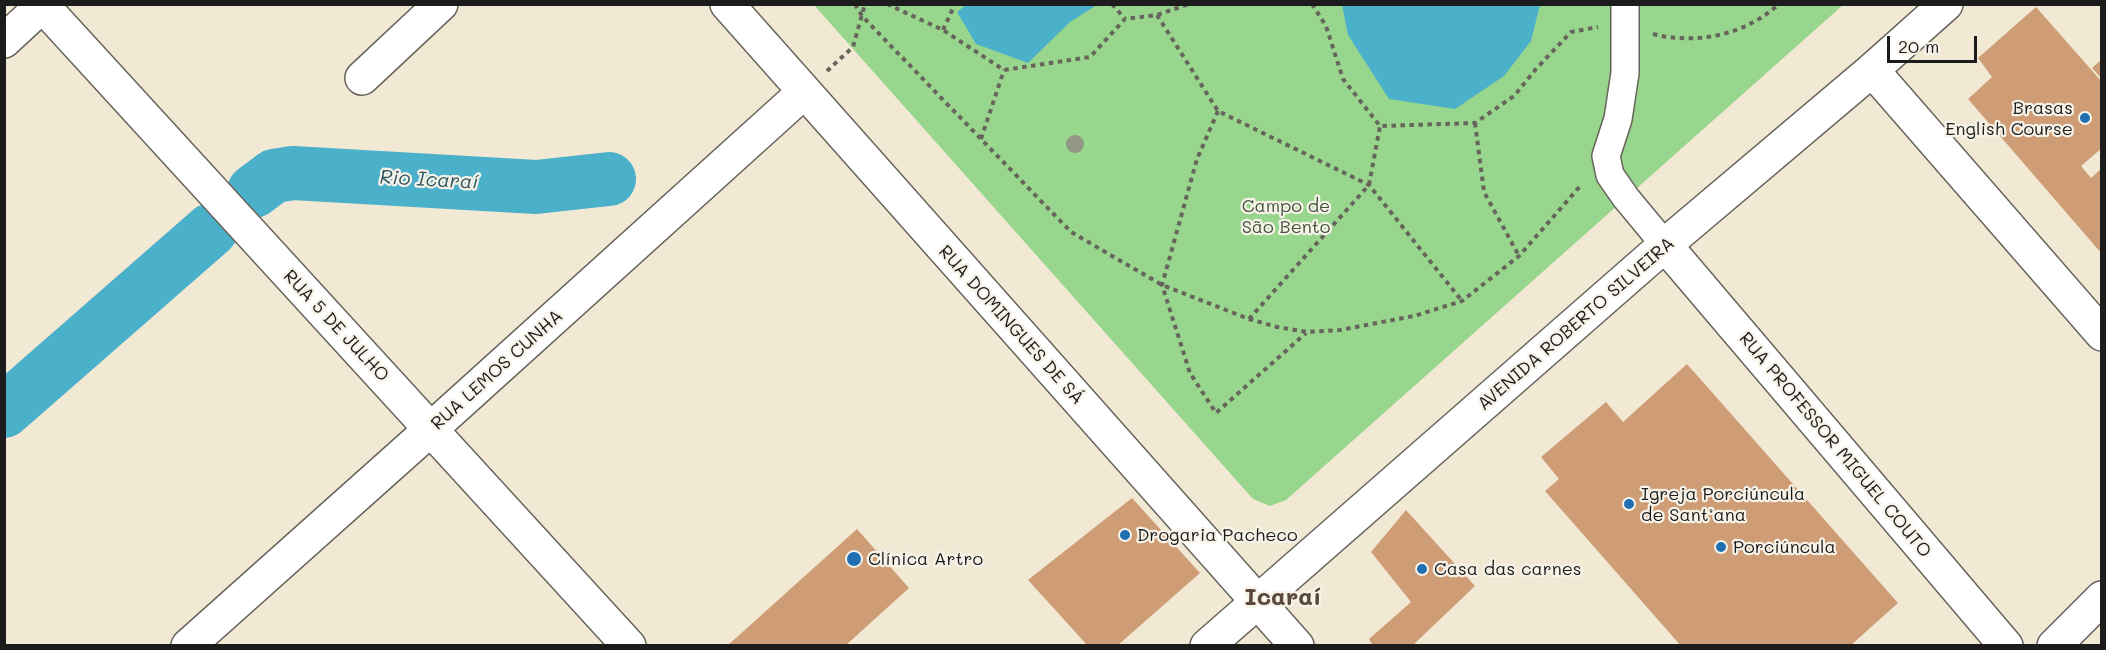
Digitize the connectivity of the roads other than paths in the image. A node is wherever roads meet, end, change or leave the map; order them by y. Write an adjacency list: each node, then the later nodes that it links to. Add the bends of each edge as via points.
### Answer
1 (441, 4): 8 (street)
2 (727, 4): 9 (street, RUA DOMINGUES DE SÁ)
3 (1946, 4): 7 (street, AVENIDA ROBERTO SILVEIRA)
4 (44, 5): 6 (street); 12 (street, RUA 5 DE JULHO)
5 (1625, 13): 10 (street, via 1625,73 1618,119 1606,156 1610,175)
6 (4, 40)
7 (1872, 70): 10 (street, AVENIDA ROBERTO SILVEIRA); 11 (street)
8 (362, 78)
9 (804, 92): 12 (street, RUA LEMOS CUNHA); 14 (street, RUA DOMINGUES DE SÁ)
10 (1665, 245): 14 (street, AVENIDA ROBERTO SILVEIRA); 19 (street, RUA PROFESSOR MIGUEL COUTO)
11 (2102, 334)
12 (431, 429): 15 (street, RUA LEMOS CUNHA); 16 (street, RUA 5 DE JULHO)
13 (2102, 598): 20 (street)
14 (1259, 602): 17 (street, AVENIDA ROBERTO SILVEIRA); 18 (street, RUA DOMINGUES DE SÁ)
15 (188, 645)
16 (629, 645)
17 (1208, 645)
18 (1297, 645)
19 (2006, 645)
20 (2054, 645)

